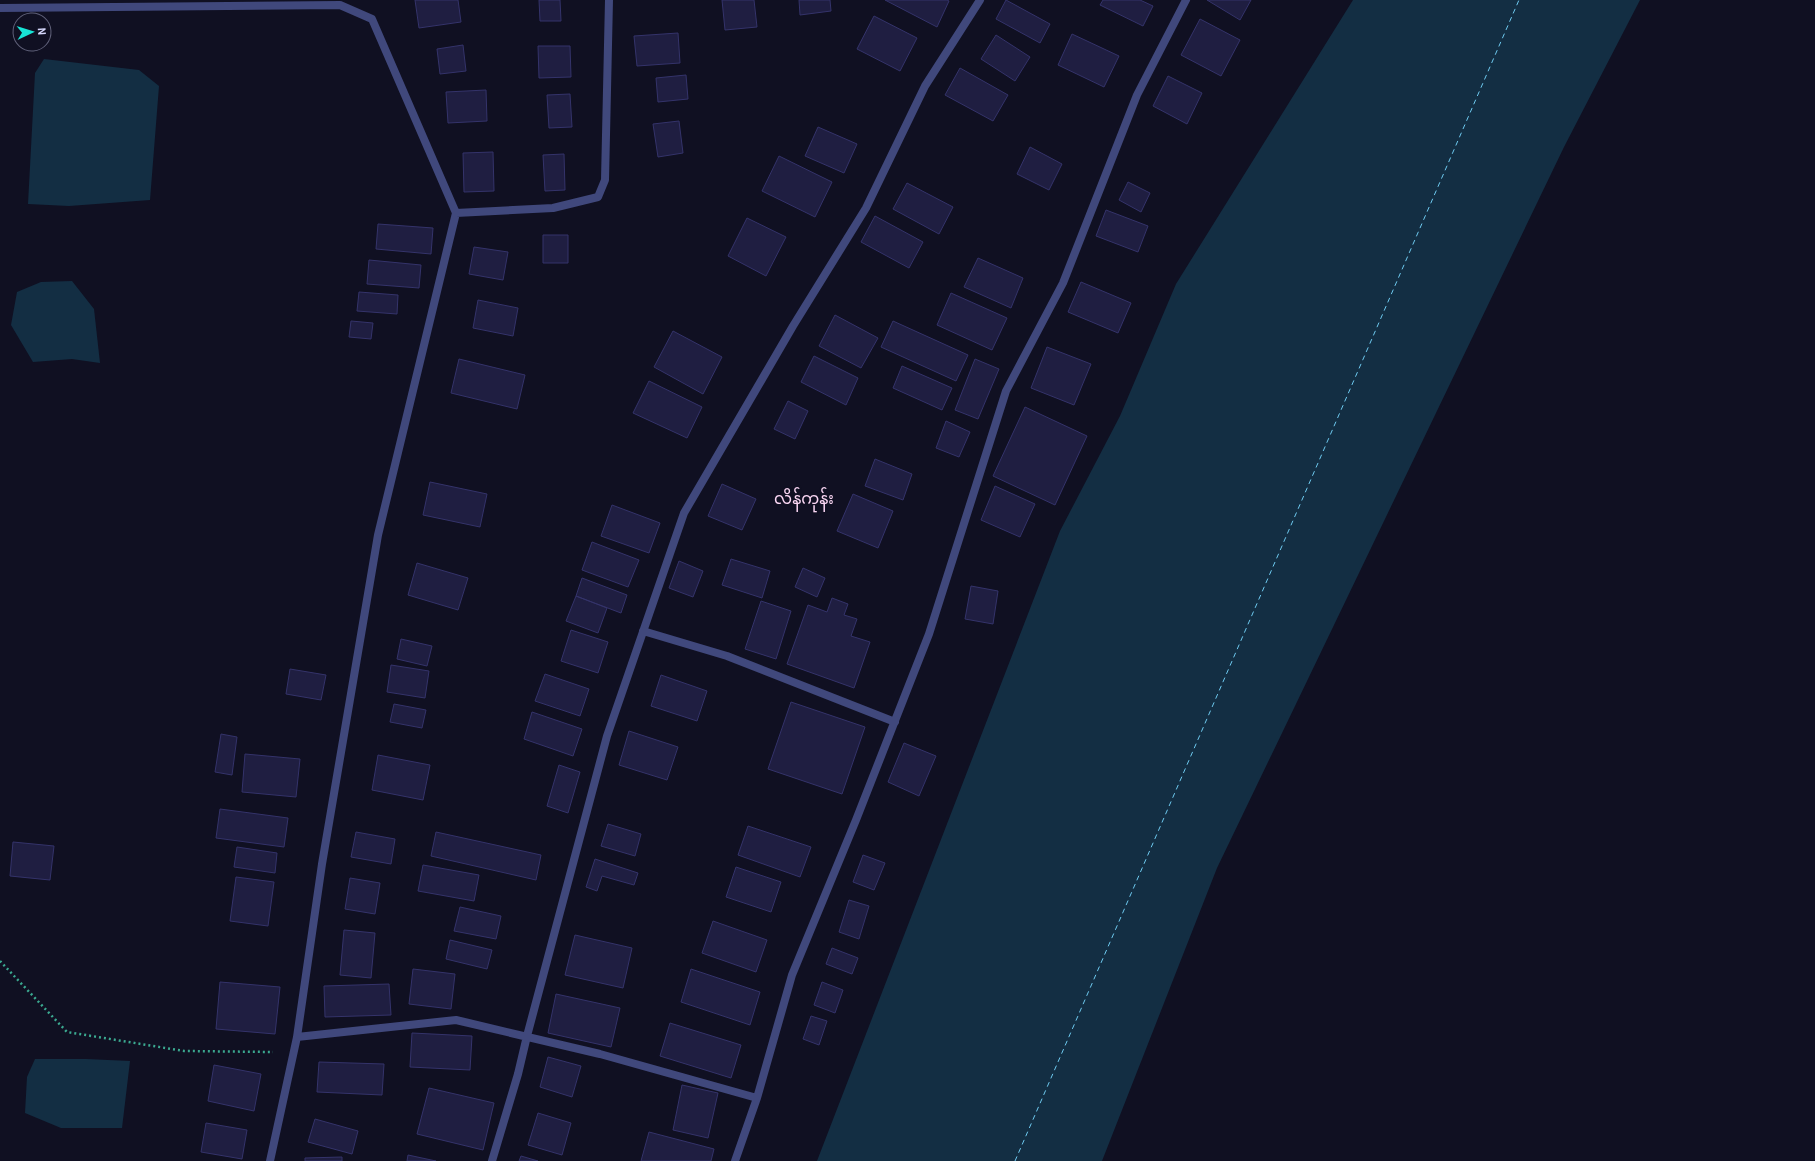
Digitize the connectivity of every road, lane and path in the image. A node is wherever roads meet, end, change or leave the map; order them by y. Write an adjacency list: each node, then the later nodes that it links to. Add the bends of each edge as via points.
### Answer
1 (609, 0): 5 (street, via 605,180 598,197 553,208)
2 (980, 0): 6 (street, via 925,86 866,208 793,326 684,513)
3 (1186, 0): 7 (street, via 1138,95 1063,283 1006,390 929,634)
4 (0, 8): 5 (street, via 340,5 372,19)
5 (456, 213): 10 (street, via 378,535 322,864)
6 (643, 631): 7 (street, via 727,656); 9 (street, via 607,736)
7 (895, 722): 12 (street, via 792,975)
8 (0, 961): 11 (path, via 67,1032 184,1051)
9 (527, 1036): 10 (street, via 456,1020); 12 (street); 14 (street)
10 (297, 1037): 11 (street)
11 (294, 1052): 13 (street)
12 (757, 1098): 15 (street)
13 (270, 1161)
14 (492, 1161)
15 (735, 1161)

